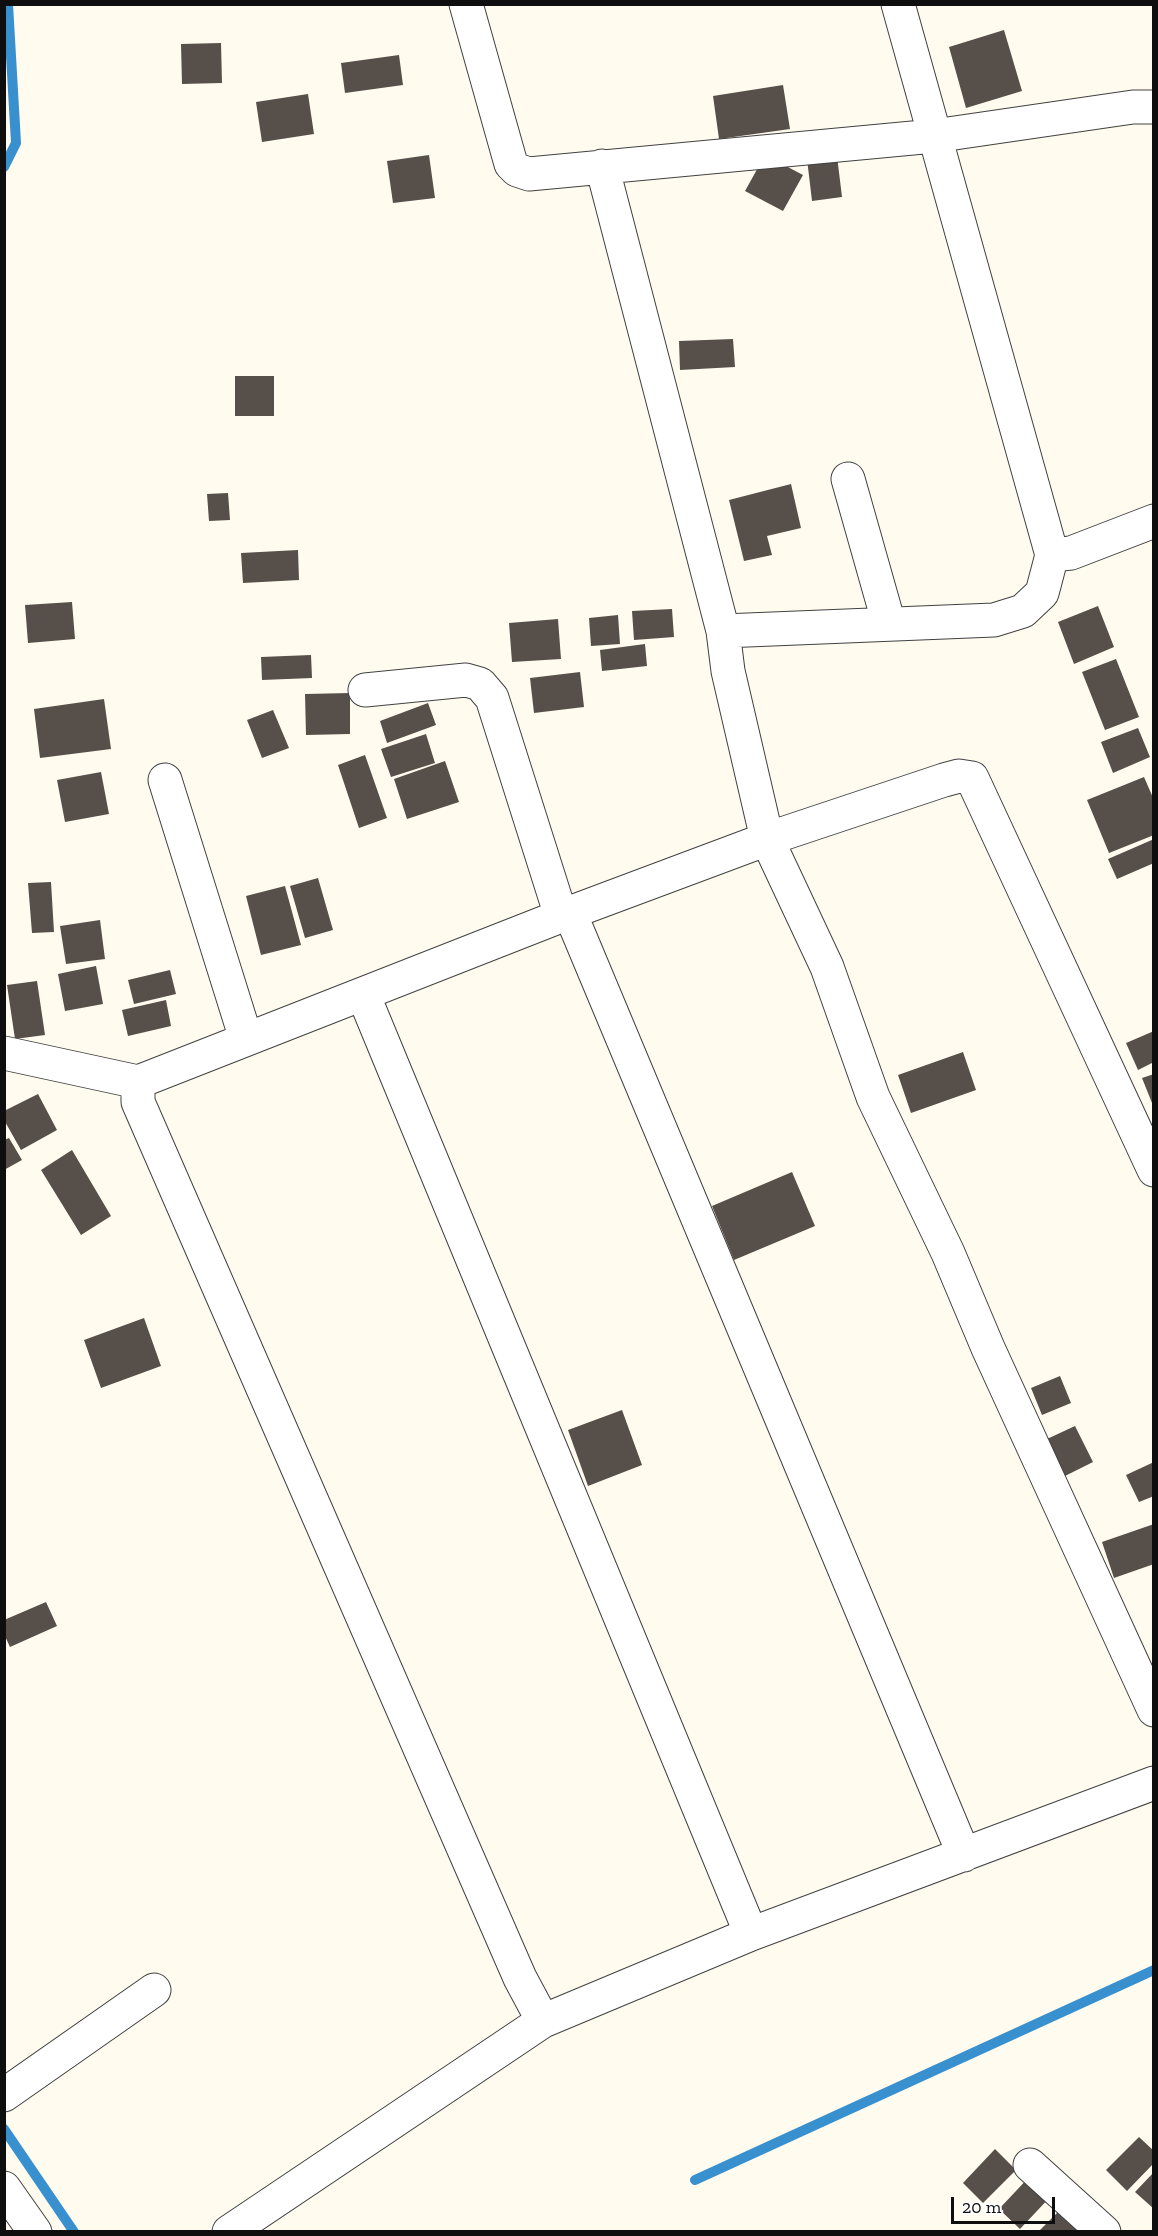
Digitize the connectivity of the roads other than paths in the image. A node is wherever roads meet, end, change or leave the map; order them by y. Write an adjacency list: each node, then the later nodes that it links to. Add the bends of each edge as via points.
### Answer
1 (466, 4): 5 (street, via 511,164 529,174)
2 (898, 4): 4 (street)
3 (1154, 107): 4 (street, via 1133,106)
4 (934, 136): 5 (street); 8 (street)
5 (602, 166): 10 (street)
6 (848, 479): 9 (street)
7 (1154, 521): 8 (street, via 1071,553)
8 (1052, 555): 9 (street, via 1042,593 1023,611 994,620)
9 (889, 624): 10 (street)
10 (723, 631): 13 (street, via 728,671)
11 (365, 690): 14 (street, via 466,680 480,684 492,698)
12 (165, 780): 16 (street)
13 (767, 839): 14 (street); 19 (street, via 944,780 972,778); 20 (street, via 827,967 873,1097 948,1252)
14 (566, 914): 15 (street); 22 (street)
15 (363, 994): 16 (street); 23 (street)
16 (246, 1039): 18 (street)
17 (4, 1053): 18 (street)
18 (138, 1082): 25 (street, via 138,1102 520,1978)
19 (1154, 1170)
20 (1154, 1710)
21 (1154, 1783): 22 (street)
22 (964, 1855): 23 (street)
23 (752, 1934): 25 (street)
24 (154, 1990): 26 (street)
25 (543, 2021): 30 (street)
26 (4, 2095)
27 (1030, 2165): 31 (street)
28 (4, 2188): 29 (street)
29 (35, 2232)
30 (229, 2232)
31 (1104, 2232)

